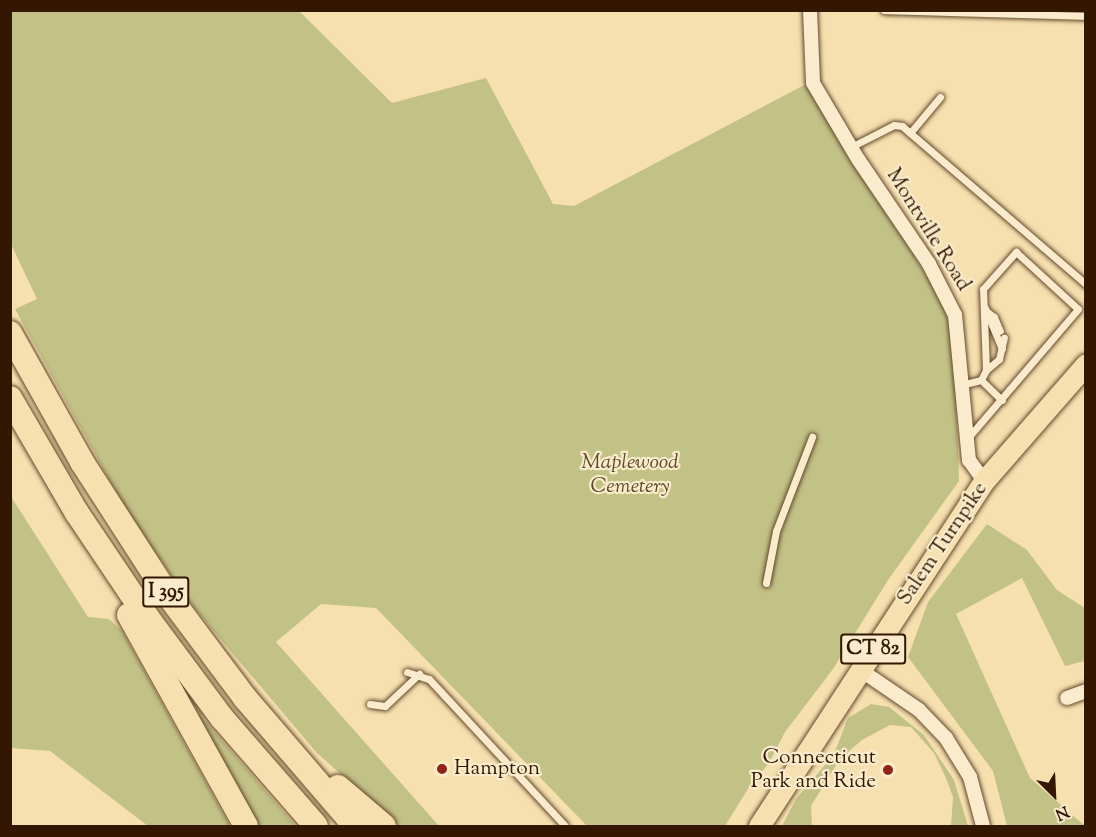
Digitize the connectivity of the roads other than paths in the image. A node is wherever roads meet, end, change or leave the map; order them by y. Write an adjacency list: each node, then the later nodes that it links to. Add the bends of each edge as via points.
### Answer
1 (810, 10): 6 (street, Montville Road, via 813,83)
2 (884, 10): 3 (lane)
3 (1086, 16)
4 (940, 97): 5 (lane)
5 (910, 133): 6 (lane, via 894,125); 7 (lane)
6 (851, 147): 15 (street, Montville Road, via 946,292 958,327)
7 (1086, 284)
8 (983, 303): 9 (lane); 13 (lane); 17 (lane, via 983,289 1016,252 1078,309)
9 (986, 312): 11 (lane); 11 (lane, via 994,317 1002,335)
10 (10, 333): 29 (highway, I 395, via 77,455 141,556 208,650)
11 (1002, 349): 13 (lane, via 999,359)
12 (1086, 363): 20 (main road, Salem Turnpike / CT 82)
13 (986, 369): 14 (lane)
14 (981, 380): 15 (lane); 17 (lane)
15 (961, 385): 19 (street, Montville Road)
16 (10, 398): 21 (highway, I 395)
17 (1002, 400): 19 (lane)
18 (812, 436): 22 (lane, via 779,521)
19 (965, 441): 20 (street, Montville Road, via 969,460)
20 (984, 481): 23 (main road, Salem Turnpike / CT 82)
21 (104, 555): 30 (highway, via 125,608); 31 (highway, I 395, via 201,690)
22 (766, 583)
23 (859, 669): 35 (main road, Salem Turnpike / CT 82); 36 (street, via 919,710 946,738 970,777)
24 (406, 672): 25 (lane)
25 (419, 674): 28 (lane, via 385,706); 34 (lane, via 429,679)
26 (1086, 691): 27 (street)
27 (1067, 698)
28 (370, 704)
29 (279, 739): 32 (highway, I 395); 33 (highway, via 309,759)
30 (246, 826)
31 (316, 826)
32 (355, 826)
33 (384, 826)
34 (565, 826)
35 (759, 826)
36 (983, 826)

